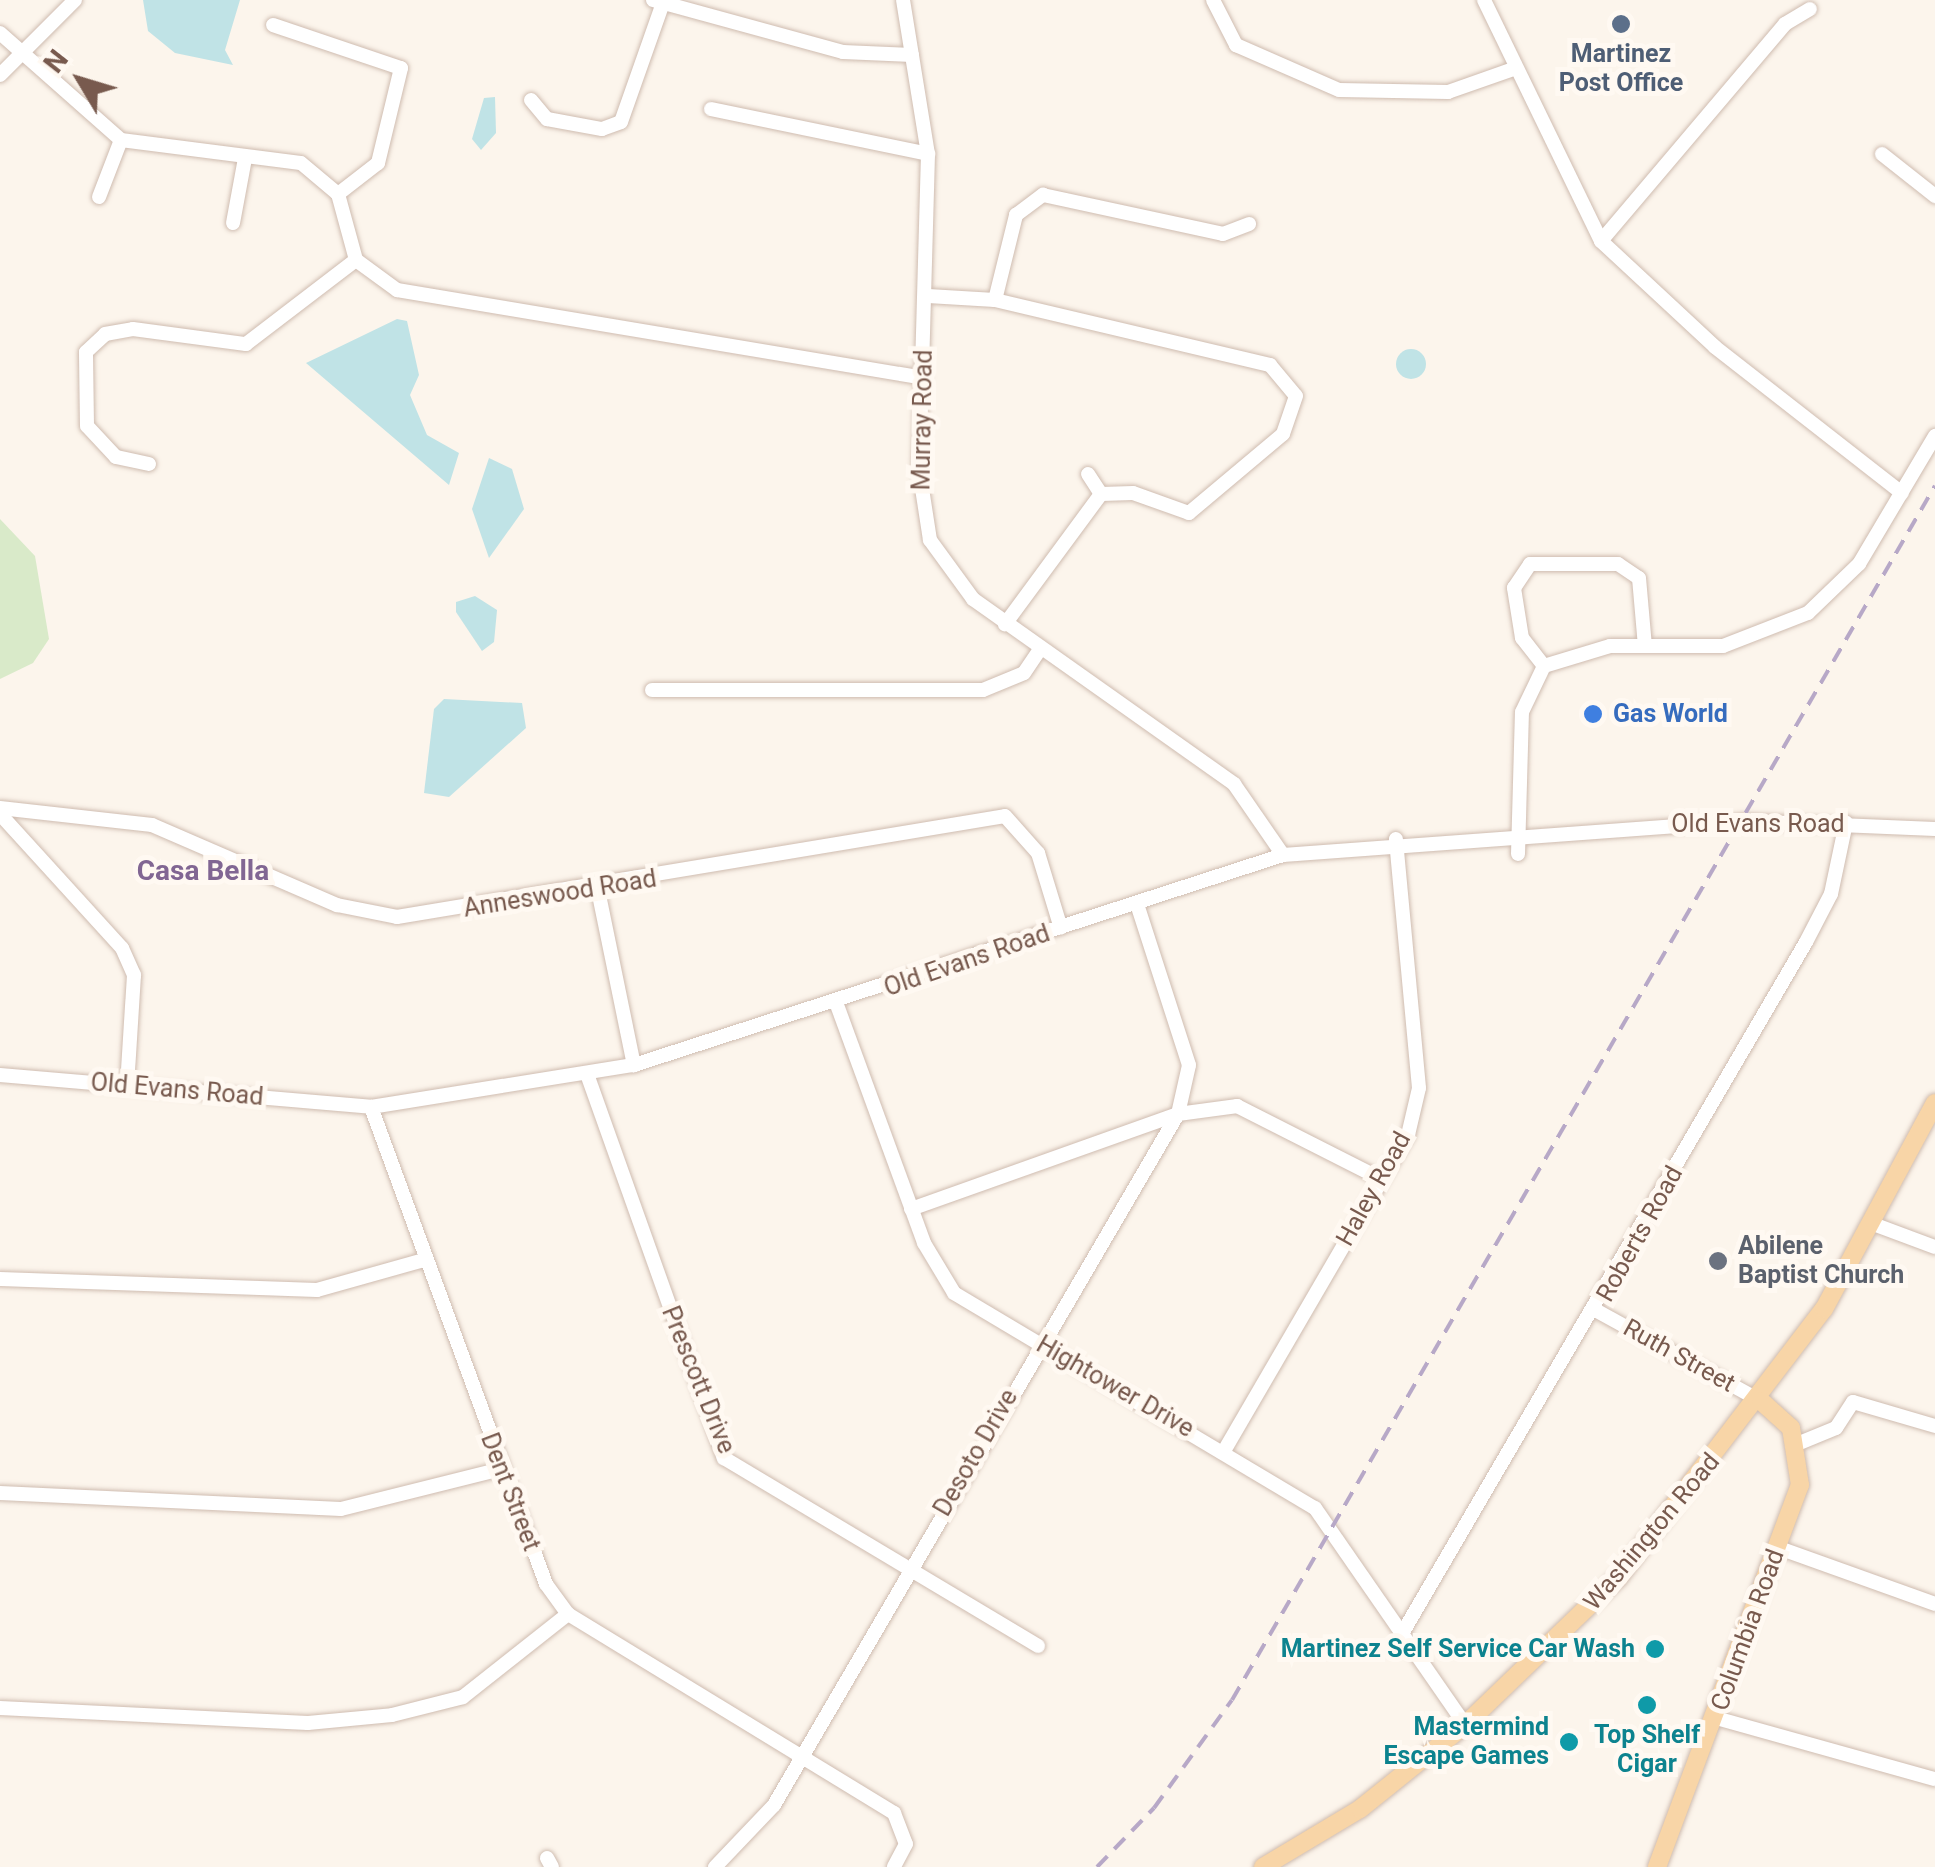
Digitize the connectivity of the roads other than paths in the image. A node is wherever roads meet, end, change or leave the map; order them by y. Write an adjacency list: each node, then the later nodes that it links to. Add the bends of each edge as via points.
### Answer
1 (75, 0): 9 (street)
2 (903, 0): 10 (street, Murray Road)
3 (1213, 0): 11 (street, via 1236,45 1339,90 1448,92)
4 (1484, 0): 11 (street)
5 (660, 1): 10 (street, via 843,52); 13 (street, via 621,122 602,130 547,119)
6 (1810, 8): 24 (street, via 1785,24)
7 (274, 25): 19 (street, via 401,68 378,163)
8 (0, 34): 9 (street)
9 (23, 52): 12 (street); 15 (street)
10 (912, 56): 16 (street, Murray Road)
11 (1516, 68): 24 (street)
12 (0, 76)
13 (531, 100)
14 (710, 109): 16 (street)
15 (121, 140): 18 (street); 21 (street)
16 (928, 154): 26 (street, Murray Road)
17 (1882, 154): 20 (street)
18 (246, 158): 19 (street, via 301,163); 22 (street)
19 (338, 194): 25 (street)
20 (1935, 196)
21 (98, 198)
22 (233, 223)
23 (1248, 224): 27 (street, via 1223,234 1043,195 1016,214)
24 (1600, 241): 32 (street, via 1722,353)
25 (356, 260): 28 (street, via 397,290); 30 (street, via 246,344 133,329 105,334 86,352 87,426 116,457)
26 (928, 296): 27 (street); 28 (street, Murray Road)
27 (995, 300): 33 (street, via 1270,365 1296,396 1283,434 1189,513 1133,493)
28 (924, 378): 34 (street, Murray Road, via 919,469 930,540 944,571)
29 (1935, 436): 32 (street)
30 (149, 464)
31 (1088, 474): 33 (street)
32 (1902, 493): 35 (street, via 1860,564 1808,613 1723,646)
33 (1102, 494): 34 (street)
34 (1005, 624): 36 (street, Murray Road)
35 (1645, 646): 37 (street, via 1592,649); 37 (street, via 1638,578 1618,564 1530,564 1514,588 1522,638)
36 (1041, 648): 38 (street, via 1024,673 983,690); 45 (street, Murray Road, via 1234,784)
37 (1544, 666): 42 (street, via 1522,712)
38 (652, 690)
39 (0, 811): 46 (street, Anneswood Road, via 152,825 362,912 423,915); 53 (street, via 122,948 134,975)
40 (1846, 823): 41 (street, Old Evans Road); 42 (street, Old Evans Road); 63 (street, Roberts Road, via 1831,894)
41 (1935, 829)
42 (1518, 832): 43 (street, Old Evans Road); 44 (street)
43 (1396, 839): 45 (street, Old Evans Road); 57 (street, Haley Road, via 1419,1088 1408,1135)
44 (1518, 854)
45 (1283, 855): 47 (street, Old Evans Road)
46 (598, 890): 48 (street, Anneswood Road, via 1005,816 1038,854); 50 (street)
47 (1136, 904): 48 (street, Old Evans Road); 56 (street, Desoto Drive, via 1182,1045 1188,1084)
48 (1061, 928): 49 (street, Old Evans Road)
49 (837, 1005): 50 (street, Old Evans Road); 58 (street, Hightower Drive)
50 (634, 1065): 51 (street, Old Evans Road)
51 (587, 1074): 55 (street, Old Evans Road); 72 (street, Prescott Drive, via 724,1458)
52 (0, 1075): 53 (street, Old Evans Road)
53 (128, 1086): 55 (street, Old Evans Road)
54 (1935, 1104): 59 (main road, Washington Road)
55 (371, 1108): 61 (street, Dent Street)
56 (1178, 1114): 57 (street, via 1238,1106); 58 (street); 64 (street, Desoto Drive)
57 (1381, 1179): 68 (street, Haley Road)
58 (911, 1209): 64 (street, Hightower Drive, via 954,1292)
59 (1873, 1224): 60 (street); 65 (main road, Washington Road)
60 (1935, 1247)
61 (424, 1260): 62 (street, via 317,1290); 69 (street, Dent Street)
62 (0, 1279)
63 (1597, 1311): 65 (street, Ruth Street); 75 (street, Roberts Road)
64 (1039, 1343): 68 (street, Hightower Drive); 72 (street, Desoto Drive)
65 (1761, 1401): 67 (main road, via 1786,1419); 79 (main road, Washington Road, via 1618,1578)
66 (1935, 1426): 67 (street, via 1853,1402 1836,1428)
67 (1797, 1444): 71 (main road, Columbia Road, via 1800,1485)
68 (1224, 1450): 75 (street, Hightower Drive, via 1323,1515)
69 (501, 1468): 70 (street, via 341,1509); 74 (street, Dent Street, via 546,1584)
70 (0, 1493)
71 (1779, 1548): 73 (street); 78 (main road, Columbia Road)
72 (907, 1571): 76 (street, Prescott Drive); 80 (street, Desoto Drive)
73 (1935, 1604)
74 (568, 1614): 77 (street, via 463,1697 392,1715 308,1723); 80 (street, Dent Street)
75 (1402, 1632): 79 (street, Hightower Drive)
76 (1038, 1646)
77 (0, 1708)
78 (1716, 1718): 81 (street); 85 (main road, Columbia Road)
79 (1465, 1726): 84 (main road, Washington Road, via 1360,1809)
80 (802, 1754): 82 (street, Desoto Drive, via 774,1805); 83 (street, Dent Street, via 894,1813 906,1844)
81 (1935, 1779)
82 (715, 1867)
83 (894, 1867)
84 (1263, 1867)
85 (1657, 1867)

